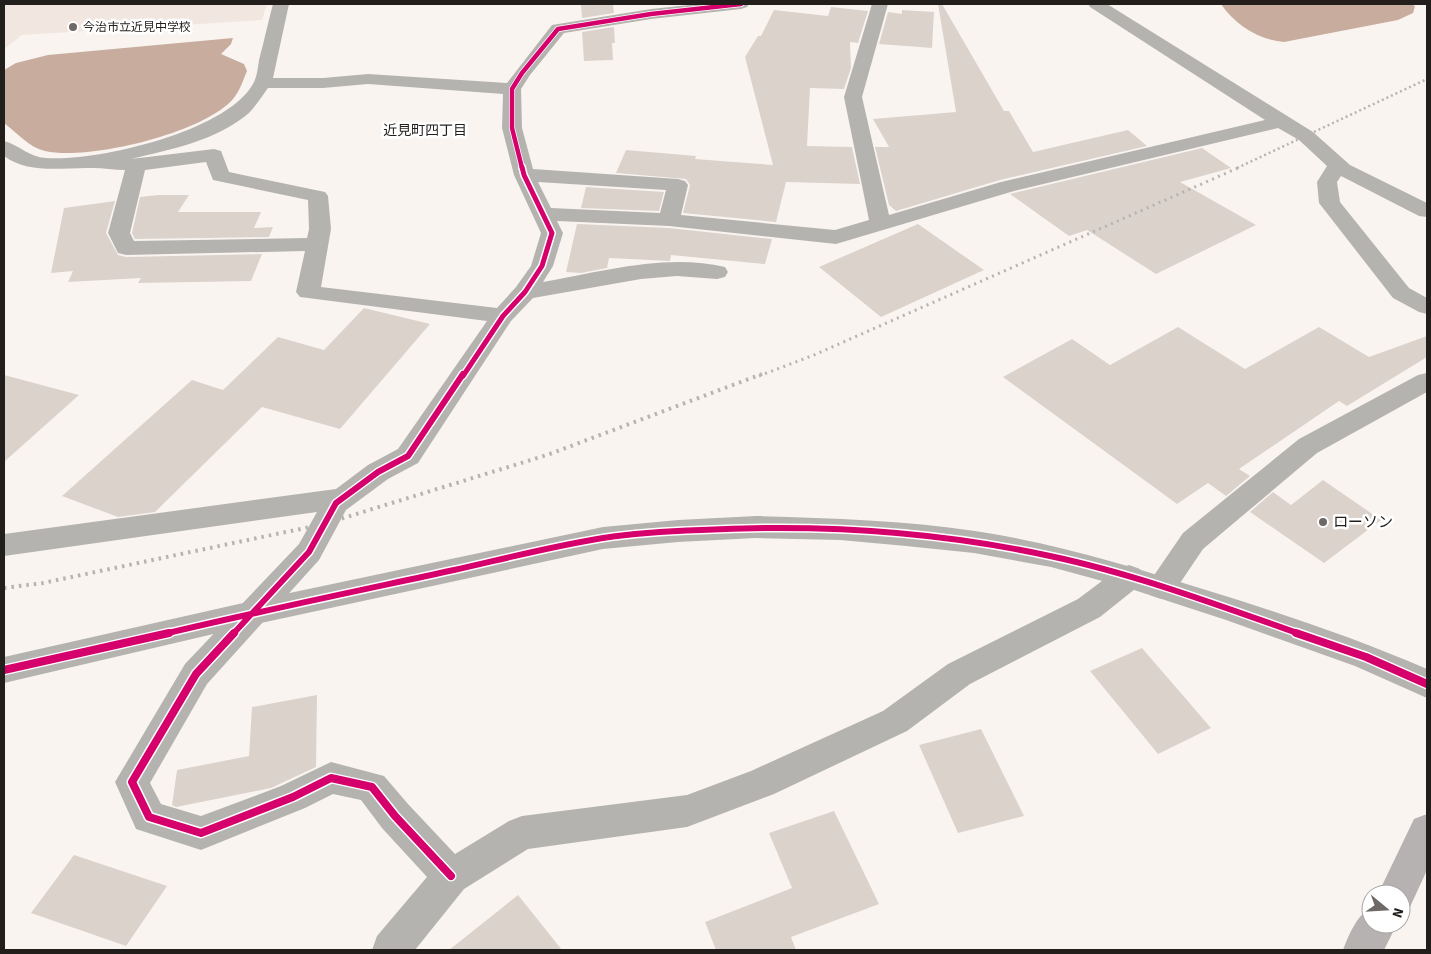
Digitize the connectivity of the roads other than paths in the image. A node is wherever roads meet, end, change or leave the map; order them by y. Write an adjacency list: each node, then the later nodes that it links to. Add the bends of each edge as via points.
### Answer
1 (281, 4): 6 (street)
2 (741, 4): 5 (street)
3 (880, 4): 17 (street, via 853,97)
4 (1096, 4): 8 (street)
5 (651, 9): 7 (street, via 558,29)
6 (263, 83): 7 (street, via 368,79); 10 (street, via 243,108 217,125 183,140)
7 (512, 88): 13 (street, via 512,128)
8 (1281, 122): 12 (street, via 1306,136); 17 (street, via 1008,186)
9 (4, 147): 10 (street, via 18,157 46,164)
10 (92, 162): 11 (street)
11 (136, 164): 18 (street, via 214,155 220,176 318,196 320,229); 18 (street, via 119,233 126,248)
12 (1344, 169): 14 (street); 21 (street, via 1336,168 1328,182 1330,203 1401,293)
13 (524, 175): 15 (street); 16 (street, via 678,185)
14 (1427, 210)
15 (542, 214): 16 (street); 20 (street, via 552,233 542,266)
16 (669, 220): 17 (street, via 836,238)
17 (880, 223)
18 (317, 244): 22 (street, via 308,292)
19 (718, 272): 20 (street, via 677,269 641,272)
20 (525, 292): 22 (street)
21 (1427, 307)
22 (503, 316): 24 (street, via 408,456 378,472)
23 (1427, 381): 27 (street, via 1308,446 1192,541)
24 (343, 498): 25 (street); 28 (street, via 336,503 310,552)
25 (4, 544)
26 (1129, 577): 27 (street); 28 (street, via 1051,556 974,542 840,529 756,527 678,530 604,538); 32 (street, via 1089,608 959,674 895,721 762,784 687,811 522,833)
27 (1161, 587): 30 (street, via 1366,657)
28 (252, 612): 29 (street); 32 (street, via 196,674 132,782 149,817 201,833 293,797 331,778 372,786 395,816)
29 (4, 670)
30 (1427, 684)
31 (1427, 832): 33 (highway)
32 (452, 876): 35 (street)
33 (1402, 884)
34 (1372, 934): 36 (highway)
35 (391, 950)
36 (1362, 950)

